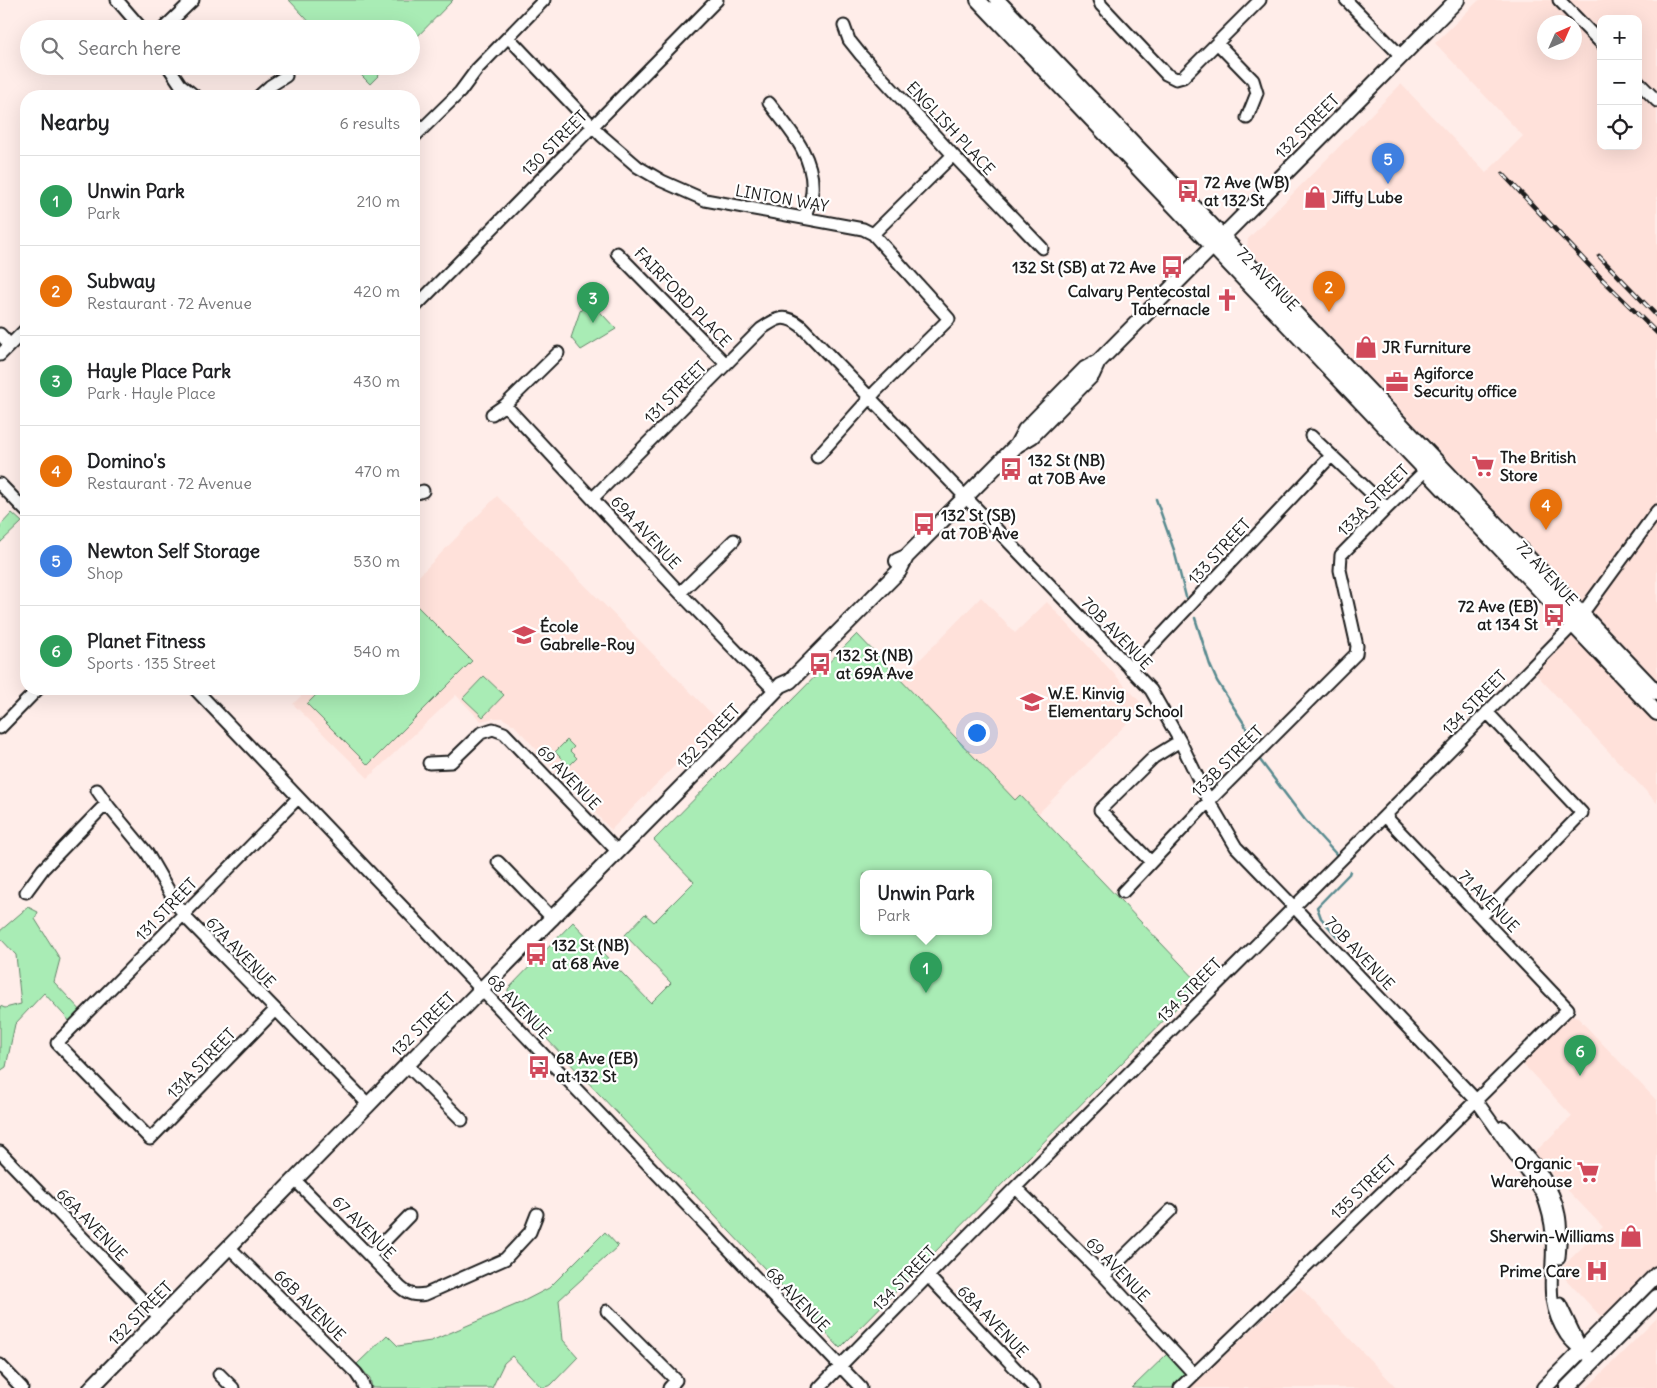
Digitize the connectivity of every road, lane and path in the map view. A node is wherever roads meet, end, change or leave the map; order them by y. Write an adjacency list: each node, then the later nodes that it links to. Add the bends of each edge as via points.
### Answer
1 (117, 0): 12 (street)
2 (193, 0): 13 (street)
3 (544, 0): 15 (street)
4 (717, 0): 27 (street, 130 STREET)
5 (978, 0): 32 (main road, 72 AVENUE)
6 (997, 0): 32 (main road, 72 AVENUE)
7 (1099, 0): 17 (street, via 1166,74 1176,79 1183,77)
8 (1260, 0): 17 (street)
9 (1346, 0): 18 (street)
10 (1457, 0): 18 (main road, 132 STREET)
11 (1559, 0): 16 (street)
12 (134, 20)
13 (172, 20)
14 (844, 26): 29 (street, ENGLISH PLACE, via 849,40 861,55)
15 (508, 37): 27 (street); 28 (street)
16 (1597, 39)
17 (1217, 43): 26 (street, via 1253,80 1257,93)
18 (1401, 56): 32 (main road, 132 STREET)
19 (174, 75): 22 (street)
20 (286, 76): 23 (street)
21 (1642, 86): 24 (street)
22 (188, 90)
23 (266, 90)
24 (1657, 101)
25 (769, 103): 30 (street, via 801,145 810,167 812,192)
26 (1247, 118)
27 (592, 127): 30 (street, LINTON WAY, via 638,167 698,197); 35 (street, 130 STREET)
28 (420, 131)
29 (953, 155): 31 (street); 33 (street, ENGLISH PLACE)
30 (804, 218): 31 (street, LINTON WAY, via 863,229)
31 (873, 234): 43 (street, via 949,319)
32 (1218, 241): 49 (main road, 72 AVENUE); 51 (main road, 132 STREET, via 1098,362 1085,369)
33 (1042, 248)
34 (617, 253): 42 (street, FAIRFORD PLACE)
35 (420, 302)
36 (786, 317): 42 (street, 131 STREET, via 761,329); 43 (street, 70B AVENUE, via 801,326)
37 (0, 334): 39 (street)
38 (20, 335): 39 (street)
39 (10, 345): 41 (street)
40 (558, 353): 44 (street)
41 (0, 355)
42 (726, 364): 52 (street, 131 STREET)
43 (870, 399): 48 (street); 51 (street, 70B AVENUE)
44 (505, 405): 45 (street); 52 (street, 69A AVENUE)
45 (492, 414)
46 (1311, 436): 47 (street)
47 (1331, 456): 54 (street); 61 (street, 133 STREET)
48 (816, 457)
49 (1430, 465): 54 (street, 133A STREET); 58 (main road, 72 AVENUE); 59 (main road, 72 AVENUE)
50 (0, 484): 53 (street)
51 (965, 497): 61 (street, 70B AVENUE); 62 (main road, 132 STREET, via 906,557 892,564 784,675)
52 (593, 498): 57 (street, 69A AVENUE)
53 (20, 505)
54 (1387, 508): 60 (street, 133A STREET, via 1340,557)
55 (1657, 511): 58 (street, 134 STREET)
56 (734, 540): 57 (street)
57 (680, 593): 62 (street, 69A AVENUE)
58 (1582, 614): 59 (street, 134 STREET); 63 (main road, 72 AVENUE)
59 (1573, 625): 66 (street, 134 STREET); 67 (main road, 72 AVENUE)
60 (1356, 654): 73 (street, 133B STREET)
61 (1130, 669): 69 (street, 70B AVENUE, via 1151,690)
62 (778, 688): 76 (main road, 132 STREET)
63 (1657, 693)
64 (32, 695): 68 (street)
65 (201, 695): 72 (street, 68 AVENUE)
66 (1487, 712): 75 (street, 134 STREET); 83 (street, via 1582,813)
67 (1657, 713)
68 (0, 727)
69 (1180, 741): 73 (street, 70B AVENUE); 78 (street, via 1154,757 1100,810)
70 (429, 763): 76 (street, 69 AVENUE, via 451,762 481,734 492,729 504,733)
71 (97, 790): 74 (street, 67A AVENUE)
72 (298, 798): 82 (street, 131 STREET); 85 (street, 68 AVENUE)
73 (1209, 801): 78 (street, 133B STREET); 81 (street, 70B AVENUE, via 1236,847)
74 (105, 808): 79 (street, via 43,870); 82 (street, 67A AVENUE, via 148,853)
75 (1385, 816): 81 (street, 134 STREET); 83 (street, 71 AVENUE)
76 (618, 852): 84 (main road, 132 STREET)
77 (498, 862): 84 (street)
78 (1151, 862): 80 (street, 133B STREET)
79 (26, 892)
80 (1122, 892)
81 (1294, 907): 89 (street, 70B AVENUE); 95 (street, 134 STREET)
82 (183, 914): 87 (street, 67A AVENUE); 92 (street, 131 STREET, via 57,1043)
83 (1482, 916): 86 (street, 71 AVENUE)
84 (553, 918): 85 (main road, 132 STREET)
85 (481, 990): 88 (main road, 132 STREET); 110 (street, 68 AVENUE)
86 (1568, 1009): 89 (street, 135 STREET)
87 (275, 1010): 90 (street, 67A AVENUE); 92 (street, 131A STREET)
88 (407, 1065): 90 (main road, 132 STREET); 91 (street)
89 (1476, 1100): 107 (street, 70B AVENUE, via 1538,1170 1556,1202 1561,1232 1558,1298); 112 (street, 135 STREET)
90 (368, 1104): 94 (main road, 132 STREET)
91 (462, 1120)
92 (150, 1139)
93 (0, 1152): 106 (street, 66A AVENUE)
94 (295, 1180): 99 (main road, 132 STREET); 100 (street, 67 AVENUE)
95 (1016, 1188): 102 (street, 134 STREET); 103 (street, 69 AVENUE)
96 (1171, 1210): 103 (street)
97 (537, 1214): 100 (street, 67 AVENUE, via 530,1232 505,1259 426,1294 410,1295)
98 (410, 1216): 100 (street)
99 (229, 1247): 106 (main road, 132 STREET); 117 (street, 66B AVENUE, via 356,1373)
100 (370, 1256)
101 (1657, 1274): 107 (main road)
102 (928, 1276): 110 (street, 134 STREET); 120 (street, 68A AVENUE)
103 (1104, 1276): 112 (street, 69 AVENUE)
104 (1657, 1297): 108 (main road)
105 (607, 1311): 113 (street)
106 (160, 1318): 115 (main road, 132 STREET)
107 (1582, 1351): 108 (street); 122 (main road)
108 (1594, 1362): 123 (main road)
109 (0, 1365): 114 (street)
110 (840, 1366): 118 (street, 134 STREET); 119 (street, 68 AVENUE)
111 (219, 1374): 116 (street)
112 (1194, 1374): 121 (street, 135 STREET)
113 (673, 1384)
114 (22, 1388)
115 (91, 1388)
116 (233, 1388)
117 (364, 1388)
118 (819, 1388)
119 (860, 1388)
120 (1034, 1388)
121 (1180, 1388)
122 (1544, 1388)
123 (1567, 1388)

